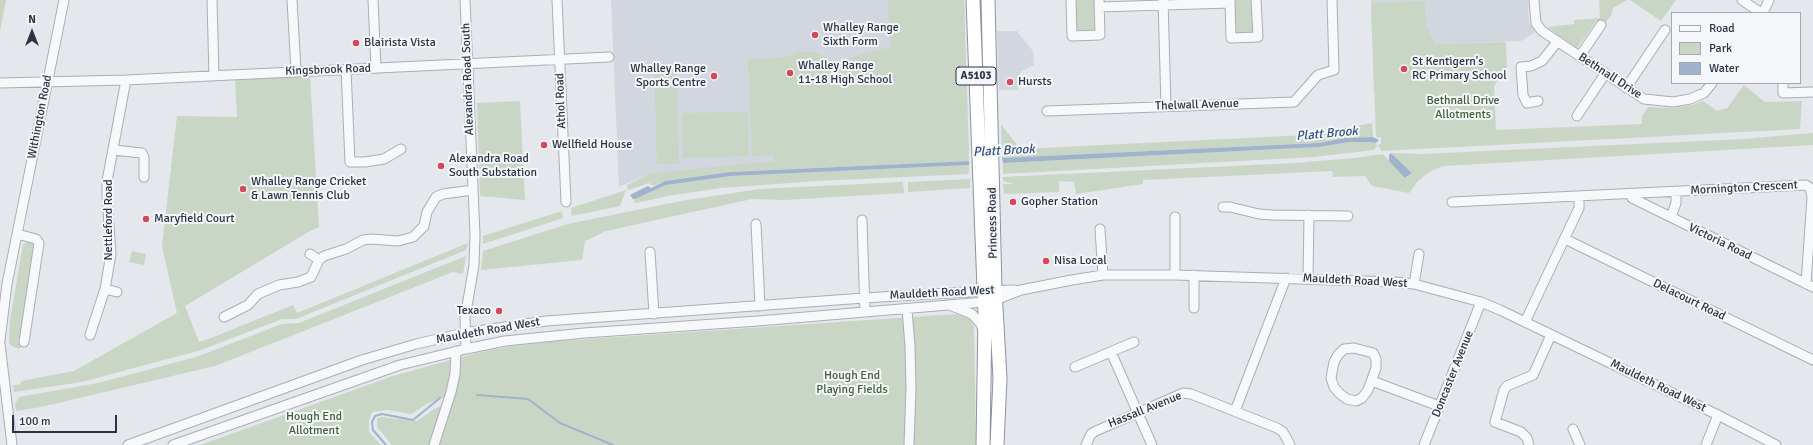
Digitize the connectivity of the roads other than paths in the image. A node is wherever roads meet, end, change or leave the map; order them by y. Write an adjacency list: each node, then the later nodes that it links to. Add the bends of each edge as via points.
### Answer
1 (64, 0): 33 (street, Withington Road)
2 (212, 0): 31 (street)
3 (292, 0): 29 (street)
4 (373, 0): 27 (street)
5 (465, 0): 26 (street, Alexandra Road South)
6 (557, 0): 25 (street, Athol Road)
7 (973, 0): 45 (highway, Princess Road / A5103)
8 (988, 0): 45 (highway, Princess Road / A5103)
9 (1071, 0): 17 (street, via 1072,36 1100,35)
10 (1256, 0): 15 (street, via 1258,37 1231,38)
11 (1332, 0): 40 (street, Thelwall Avenue, via 1334,70 1318,75 1294,102)
12 (1534, 0): 22 (street, Bethnall Drive, via 1536,23 1542,31)
13 (1742, 0): 18 (street)
14 (1769, 0): 19 (street)
15 (1230, 1): 16 (street)
16 (1163, 3): 17 (street); 40 (street)
17 (1099, 4)
18 (1760, 12)
19 (1763, 12)
20 (1601, 25): 23 (street)
21 (1665, 30): 37 (street)
22 (1558, 41): 23 (street, Bethnall Drive); 39 (street, via 1542,61 1521,67 1523,95 1527,103)
23 (1580, 56): 30 (street, Bethnall Drive)
24 (610, 57): 25 (street, Kingsbrook Road)
25 (560, 60): 26 (street, Kingsbrook Road); 51 (street, Athol Road)
26 (468, 64): 27 (street, Kingsbrook Road); 47 (street, Alexandra Road South)
27 (376, 68): 28 (street, Kingsbrook Road)
28 (346, 69): 29 (street, Kingsbrook Road); 43 (street, via 350,162 384,158)
29 (296, 71): 31 (street, Kingsbrook Road)
30 (1605, 74): 37 (street, Bethnall Drive); 42 (street)
31 (214, 76): 32 (street, Kingsbrook Road)
32 (126, 80): 33 (street, Kingsbrook Road); 44 (street, Nettleford Road)
33 (47, 82): 34 (street, Kingsbrook Road); 61 (street, Withington Road)
34 (0, 83)
35 (1711, 84): 37 (street, Bethnall Drive, via 1704,93 1673,102 1644,99)
36 (1783, 84): 38 (street, via 1783,93)
37 (1626, 88)
38 (1813, 92)
39 (1538, 101)
40 (1166, 106): 41 (street, Thelwall Avenue)
41 (1047, 111)
42 (1577, 116)
43 (401, 149)
44 (113, 150): 46 (street, via 142,154); 74 (street, Nettleford Road, via 107,190 111,254)
45 (985, 152): 76 (highway, Princess Road / A5103)
46 (144, 177)
47 (473, 190): 66 (street, via 449,192 436,197 427,212 424,226 413,237 398,241 363,240); 88 (street, Alexandra Road South, via 474,265)
48 (1676, 191): 49 (street, Mornington Crescent); 57 (street, Mornington Crescent, via 1676,203); 73 (street, Mornington Crescent, via 1806,185 1810,188 1812,197 1807,280)
49 (1632, 194): 50 (street, Mornington Crescent); 57 (street, Victoria Road, via 1632,198)
50 (1580, 196): 52 (street, Mornington Crescent); 62 (street, via 1579,208)
51 (566, 202)
52 (1452, 202)
53 (1228, 204): 54 (street, via 1259,214)
54 (1310, 215): 55 (street); 71 (street)
55 (1348, 216)
56 (1175, 217): 68 (street)
57 (1671, 217): 73 (street, Victoria Road)
58 (862, 220): 77 (street)
59 (756, 224): 80 (street)
60 (1100, 229): 67 (street)
61 (17, 234): 91 (street, Withington Road); 92 (street, via 36,239 39,243)
62 (1565, 239): 86 (street); 98 (street, Delacourt Road)
63 (650, 252): 84 (street)
64 (310, 254): 66 (street)
65 (1419, 254): 72 (street)
66 (319, 260): 85 (street, via 311,277 279,285 258,294 248,305)
67 (1103, 275): 68 (street, Mauldeth Road West); 76 (street, Mauldeth Road West)
68 (1175, 275): 69 (street, Mauldeth Road West)
69 (1194, 275): 70 (street, Mauldeth Road West); 81 (street)
70 (1286, 278): 71 (street, Mauldeth Road West); 103 (street)
71 (1308, 279): 72 (street, Mauldeth Road West, via 1374,280)
72 (1414, 284): 78 (street, Mauldeth Road West)
73 (1809, 286)
74 (105, 289): 75 (street); 89 (street, Nettleford Road)
75 (117, 292)
76 (990, 296): 77 (street, Mauldeth Road West); 79 (street, Mauldeth Road West); 87 (highway, Princess Road / A5103); 112 (highway, Princess Road / A5103, via 1000,378)
77 (864, 298): 80 (street, Mauldeth Road West); 83 (street)
78 (1481, 302): 86 (street, Mauldeth Road West); 101 (street, Doncaster Avenue)
79 (948, 305): 83 (street, Mauldeth Road West); 87 (street, Mauldeth Road West, via 972,314)
80 (760, 306): 84 (street, Mauldeth Road West)
81 (1194, 308)
82 (907, 310): 110 (street, via 911,381)
83 (865, 312): 95 (street, Mauldeth Road West, via 584,333 505,341)
84 (654, 314): 88 (street, Mauldeth Road West, via 546,321)
85 (224, 317)
86 (1525, 322): 90 (street, Mauldeth Road West)
87 (984, 331): 111 (highway, Princess Road / A5103)
88 (464, 333): 95 (street, Alexandra Road South); 107 (street, Mauldeth Road West, via 362,360)
89 (90, 335)
90 (1551, 335): 104 (street, Mauldeth Road West); 117 (street, via 1533,375 1507,386 1492,421 1521,432)
91 (0, 340)
92 (24, 342)
93 (1134, 342): 97 (street)
94 (0, 344): 106 (street)
95 (466, 348): 96 (street, Mauldeth Road West)
96 (456, 351): 108 (street, Mauldeth Road West, via 363,377); 109 (street, via 451,392)
97 (1111, 352): 99 (street); 102 (street)
98 (1813, 360)
99 (1075, 367)
100 (1372, 380): 100 (street, via 1362,398 1356,401 1340,394 1331,378 1338,355 1344,350 1354,348 1373,353 1376,368); 101 (street)
101 (1440, 406): 116 (street, Doncaster Avenue)
102 (1137, 411): 103 (street, Hassall Avenue, via 1183,393); 113 (street, Hassall Avenue, via 1091,434); 114 (street)
103 (1235, 411): 115 (street, Hassall Avenue, via 1277,428 1283,432)
104 (1718, 415): 119 (street); 120 (street, Mauldeth Road West)
105 (1573, 428): 118 (street)
106 (12, 445)
107 (128, 445)
108 (173, 445)
109 (434, 445)
110 (909, 445)
111 (982, 445)
112 (997, 445)
113 (1086, 445)
114 (1152, 445)
115 (1290, 445)
116 (1424, 445)
117 (1529, 445)
118 (1580, 445)
119 (1706, 445)
120 (1776, 445)

